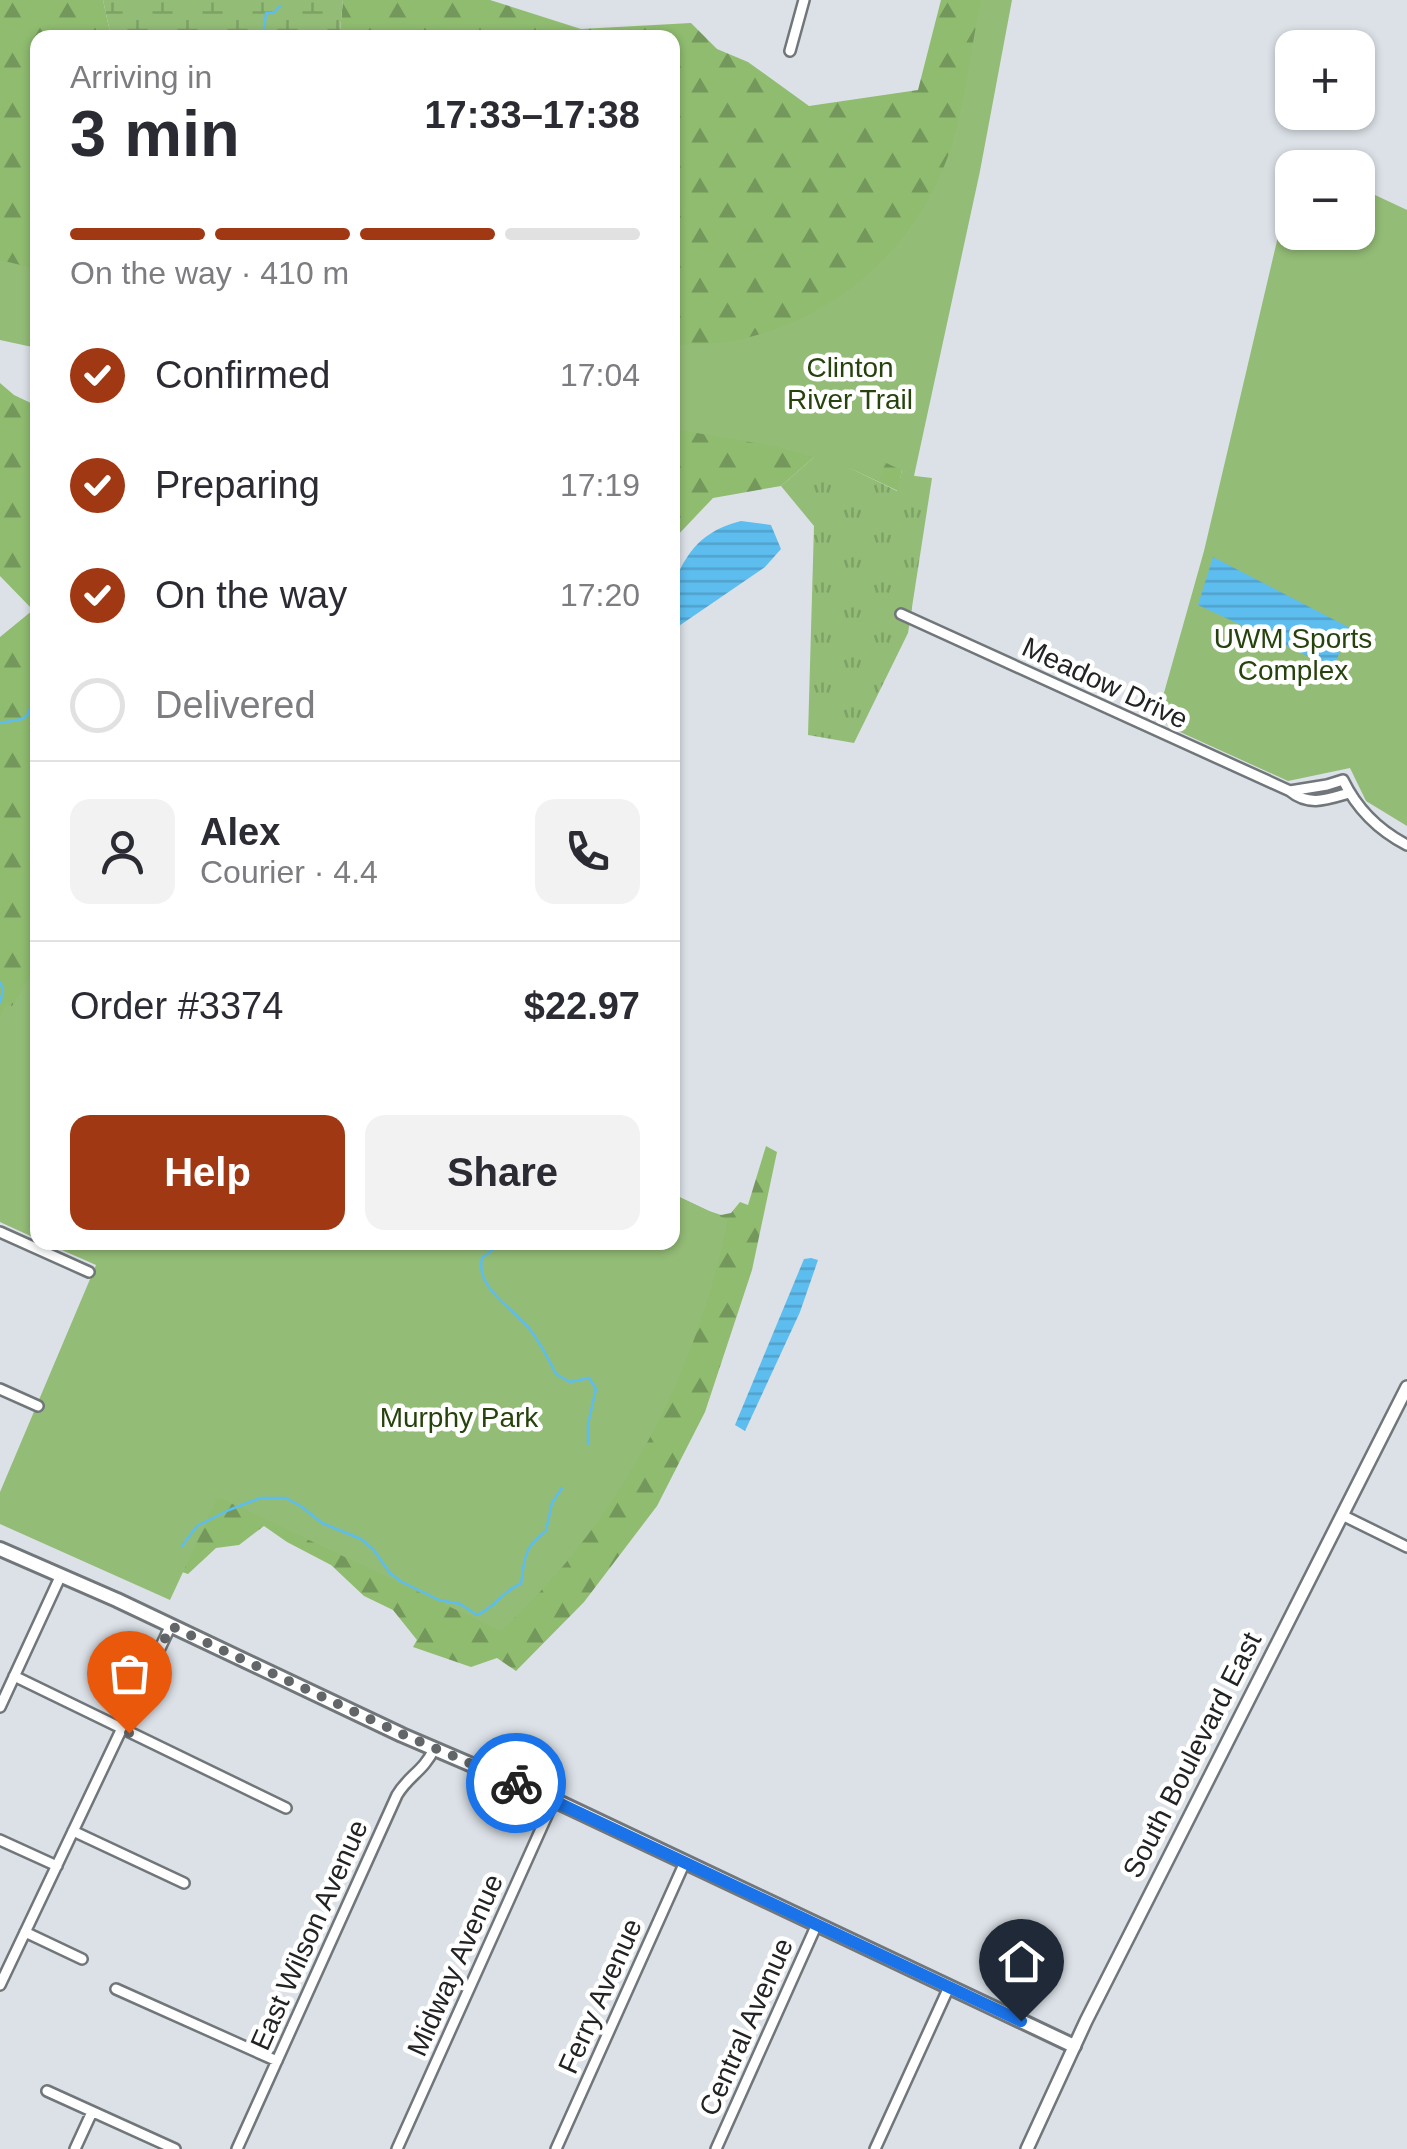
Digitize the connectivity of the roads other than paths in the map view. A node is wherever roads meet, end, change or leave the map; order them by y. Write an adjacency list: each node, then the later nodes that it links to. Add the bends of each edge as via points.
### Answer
1 (804, 0): 2 (street)
2 (790, 51)
3 (901, 614): 4 (street, Meadow Drive)
4 (1290, 791): 5 (street, Meadow Drive, via 1314,801); 5 (street, via 1343,780)
5 (1349, 792): 6 (street, via 1373,822)
6 (1407, 845)
7 (0, 1232): 8 (street)
8 (30, 1245)
9 (40, 1250): 10 (street)
10 (89, 1272)
11 (1407, 1387): 14 (street, South Boulevard East)
12 (0, 1389): 13 (street)
13 (38, 1406)
14 (1342, 1515): 15 (street); 37 (street, South Boulevard East)
15 (1407, 1547)
16 (0, 1549): 17 (main road)
17 (61, 1576): 18 (main road); 19 (street)
18 (171, 1626): 21 (street); 22 (main road)
19 (14, 1676): 20 (street); 21 (street)
20 (1, 1700)
21 (122, 1728): 24 (street); 25 (street)
22 (434, 1749): 23 (main road); 38 (street, East Wilson Avenue, via 396,1795)
23 (554, 1800): 27 (main road); 44 (street, Midway Avenue)
24 (286, 1808)
25 (73, 1830): 28 (street); 29 (street)
26 (0, 1840): 28 (street)
27 (685, 1862): 30 (main road); 45 (street, Ferry Avenue)
28 (56, 1866): 31 (street)
29 (184, 1882)
30 (817, 1924): 35 (main road); 46 (street, Central Avenue)
31 (25, 1932): 32 (street); 33 (street)
32 (82, 1959)
33 (3, 1972): 34 (street)
34 (0, 1985)
35 (948, 1986): 37 (main road); 47 (street)
36 (116, 1988): 38 (street)
37 (1074, 2046): 48 (street, South Boulevard East)
38 (277, 2060): 43 (street, East Wilson Avenue)
39 (48, 2092): 40 (street)
40 (92, 2112): 41 (street); 42 (street)
41 (75, 2149)
42 (175, 2149)
43 (238, 2149)
44 (397, 2149)
45 (556, 2149)
46 (716, 2149)
47 (875, 2149)
48 (1028, 2149)

